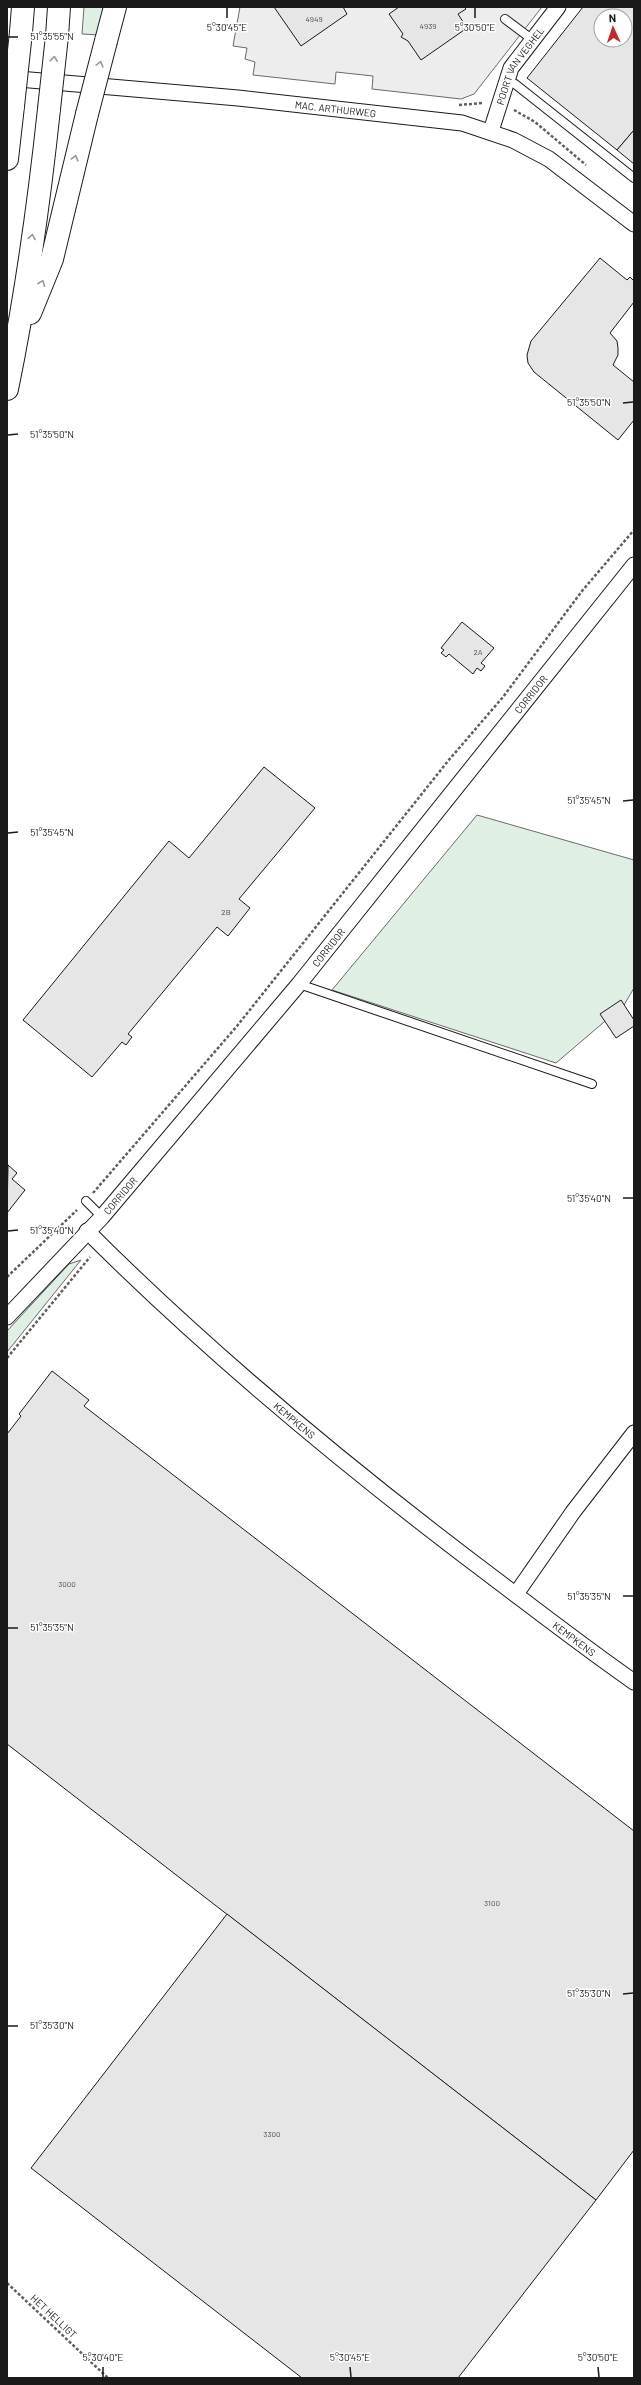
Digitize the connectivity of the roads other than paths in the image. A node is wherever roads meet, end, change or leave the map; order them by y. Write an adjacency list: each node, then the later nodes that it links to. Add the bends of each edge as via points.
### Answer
1 (22, 7): 10 (highway, bridge)
2 (59, 7): 13 (highway, one-way to 2, bridge, via 42,169)
3 (116, 7): 13 (highway, one-way to 3, bridge, via 52,259)
4 (558, 7): 6 (street, POORT VAN VEGHEL)
5 (505, 19): 6 (lane)
6 (533, 40): 8 (street, POORT VAN VEGHEL, via 511,68)
7 (7, 78): 9 (street, MAC. ARTHURWEG, via 238,98 452,121)
8 (507, 81): 9 (street, POORT VAN VEGHEL); 11 (lane, via 515,84)
9 (491, 131): 12 (street, MAC. ARTHURWEG, via 549,159)
10 (7, 159)
11 (634, 178)
12 (634, 224)
13 (16, 345): 14 (highway)
14 (7, 389)
15 (634, 565): 16 (street, CORRIDOR)
16 (299, 984): 17 (lane); 19 (street, CORRIDOR)
17 (592, 1084)
18 (86, 1201): 19 (lane)
19 (102, 1217): 20 (street, CORRIDOR)
20 (87, 1231): 21 (street, CORRIDOR); 23 (street, KEMPKENS, via 227,1364 406,1513)
21 (7, 1316)
22 (634, 1433): 23 (street, via 573,1512)
23 (516, 1594): 24 (street, KEMPKENS, via 576,1642)
24 (634, 1682)

